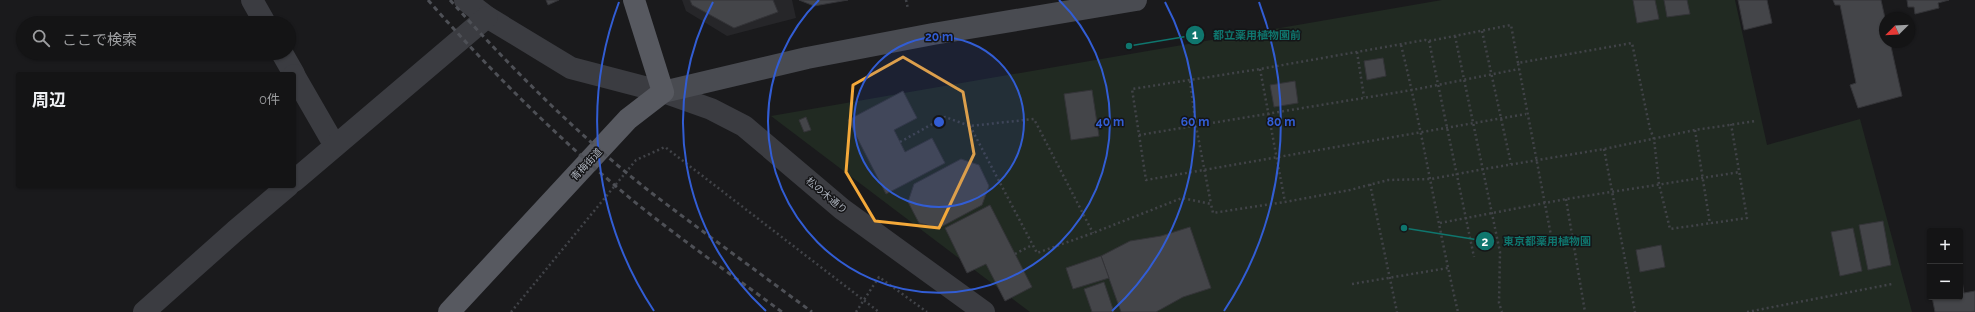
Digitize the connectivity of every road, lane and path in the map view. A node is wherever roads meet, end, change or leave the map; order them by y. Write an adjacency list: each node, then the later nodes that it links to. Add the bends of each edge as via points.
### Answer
1 (252, 0): 7 (street)
2 (465, 0): 8 (street, 松の木通り)
3 (634, 0): 25 (main road)
4 (906, 0): 6 (path)
5 (1136, 0): 25 (main road, via 807,58)
6 (908, 9)
7 (261, 16)
8 (487, 17): 25 (street, 松の木通り, via 572,68); 41 (street)
9 (1482, 31): 10 (path); 15 (path, via 1511,26); 19 (path)
10 (1455, 36): 11 (path); 21 (path)
11 (1429, 41): 12 (path); 23 (path)
12 (1401, 44): 13 (path); 24 (path)
13 (1357, 52): 16 (path); 26 (path)
14 (286, 60): 18 (street)
15 (1518, 63): 17 (path); 39 (path, via 1632,43)
16 (1260, 69): 22 (path); 27 (path)
17 (1519, 69): 19 (path); 28 (path)
18 (293, 72)
19 (1492, 74): 21 (path); 29 (path)
20 (296, 78): 41 (street)
21 (1464, 79): 23 (path); 31 (path)
22 (1190, 81): 34 (path); 38 (path, via 1132,89)
23 (1439, 84): 24 (path); 35 (path)
24 (1412, 90): 26 (path); 37 (path)
25 (663, 92): 76 (main road, 青梅街道, via 628,118); 81 (street, 松の木通り, via 711,109 744,126 842,209)
26 (1364, 97): 27 (path)
27 (1268, 114): 34 (path); 43 (path)
28 (1526, 114): 29 (path); 44 (path)
29 (1502, 119): 31 (path); 45 (path)
30 (1756, 121): 32 (path)
31 (1474, 124): 35 (path); 46 (path)
32 (1730, 124): 36 (path); 48 (path)
33 (970, 126): 40 (path, via 945,117); 65 (path, via 1034,118); 67 (path)
34 (1196, 126): 38 (path); 47 (path)
35 (1448, 128): 37 (path); 49 (path)
36 (1695, 130): 39 (path); 50 (path)
37 (1422, 133): 43 (path); 52 (path)
38 (1139, 135): 47 (path, via 1146,180)
39 (1654, 138): 42 (path); 54 (path)
40 (900, 142)
41 (335, 146): 51 (street)
42 (1604, 149): 44 (path); 56 (path)
43 (1276, 158): 47 (path); 58 (path)
44 (1535, 161): 45 (path); 59 (path)
45 (1511, 164): 46 (path)
46 (1484, 169): 49 (path); 61 (path)
47 (1205, 170): 60 (path)
48 (1740, 172): 50 (path); 64 (path, via 1748,218)
49 (1457, 174): 52 (path); 62 (path)
50 (1704, 178): 54 (path); 64 (path)
51 (296, 179)
52 (1431, 179): 53 (path, via 1388,180); 63 (path)
53 (1370, 184): 58 (path); 71 (path)
54 (1659, 184): 56 (path); 64 (path, via 1670,230)
55 (286, 188): 75 (street)
56 (1612, 192): 57 (path); 86 (path)
57 (1566, 200): 59 (path); 66 (path)
58 (1285, 202): 60 (path, via 1213,213)
59 (1544, 203): 61 (path); 66 (path, via 1553,246)
60 (1212, 204): 65 (path, via 1182,198)
61 (1492, 212): 62 (path); 84 (path, via 1500,252 1499,303)
62 (1467, 217): 63 (path); 69 (path)
63 (1440, 223): 70 (path)
64 (1710, 224)
65 (1093, 233): 67 (path, via 1036,253)
66 (1574, 243): 85 (path)
67 (1032, 245): 68 (path)
68 (1015, 254)
69 (1474, 257)
70 (1448, 268): 71 (path); 83 (path)
71 (1390, 278): 72 (path); 82 (path)
72 (1352, 284)
73 (1892, 284): 87 (path)
74 (863, 300): 77 (path, via 665,147 636,160); 78 (path); 79 (path); 80 (path, via 879,277)
75 (144, 312)
76 (449, 312)
77 (511, 312)
78 (856, 312)
79 (879, 312)
80 (927, 312)
81 (984, 312)
82 (1397, 312)
83 (1458, 312)
84 (1502, 312)
85 (1585, 312)
86 (1635, 312)
87 (1748, 312)

